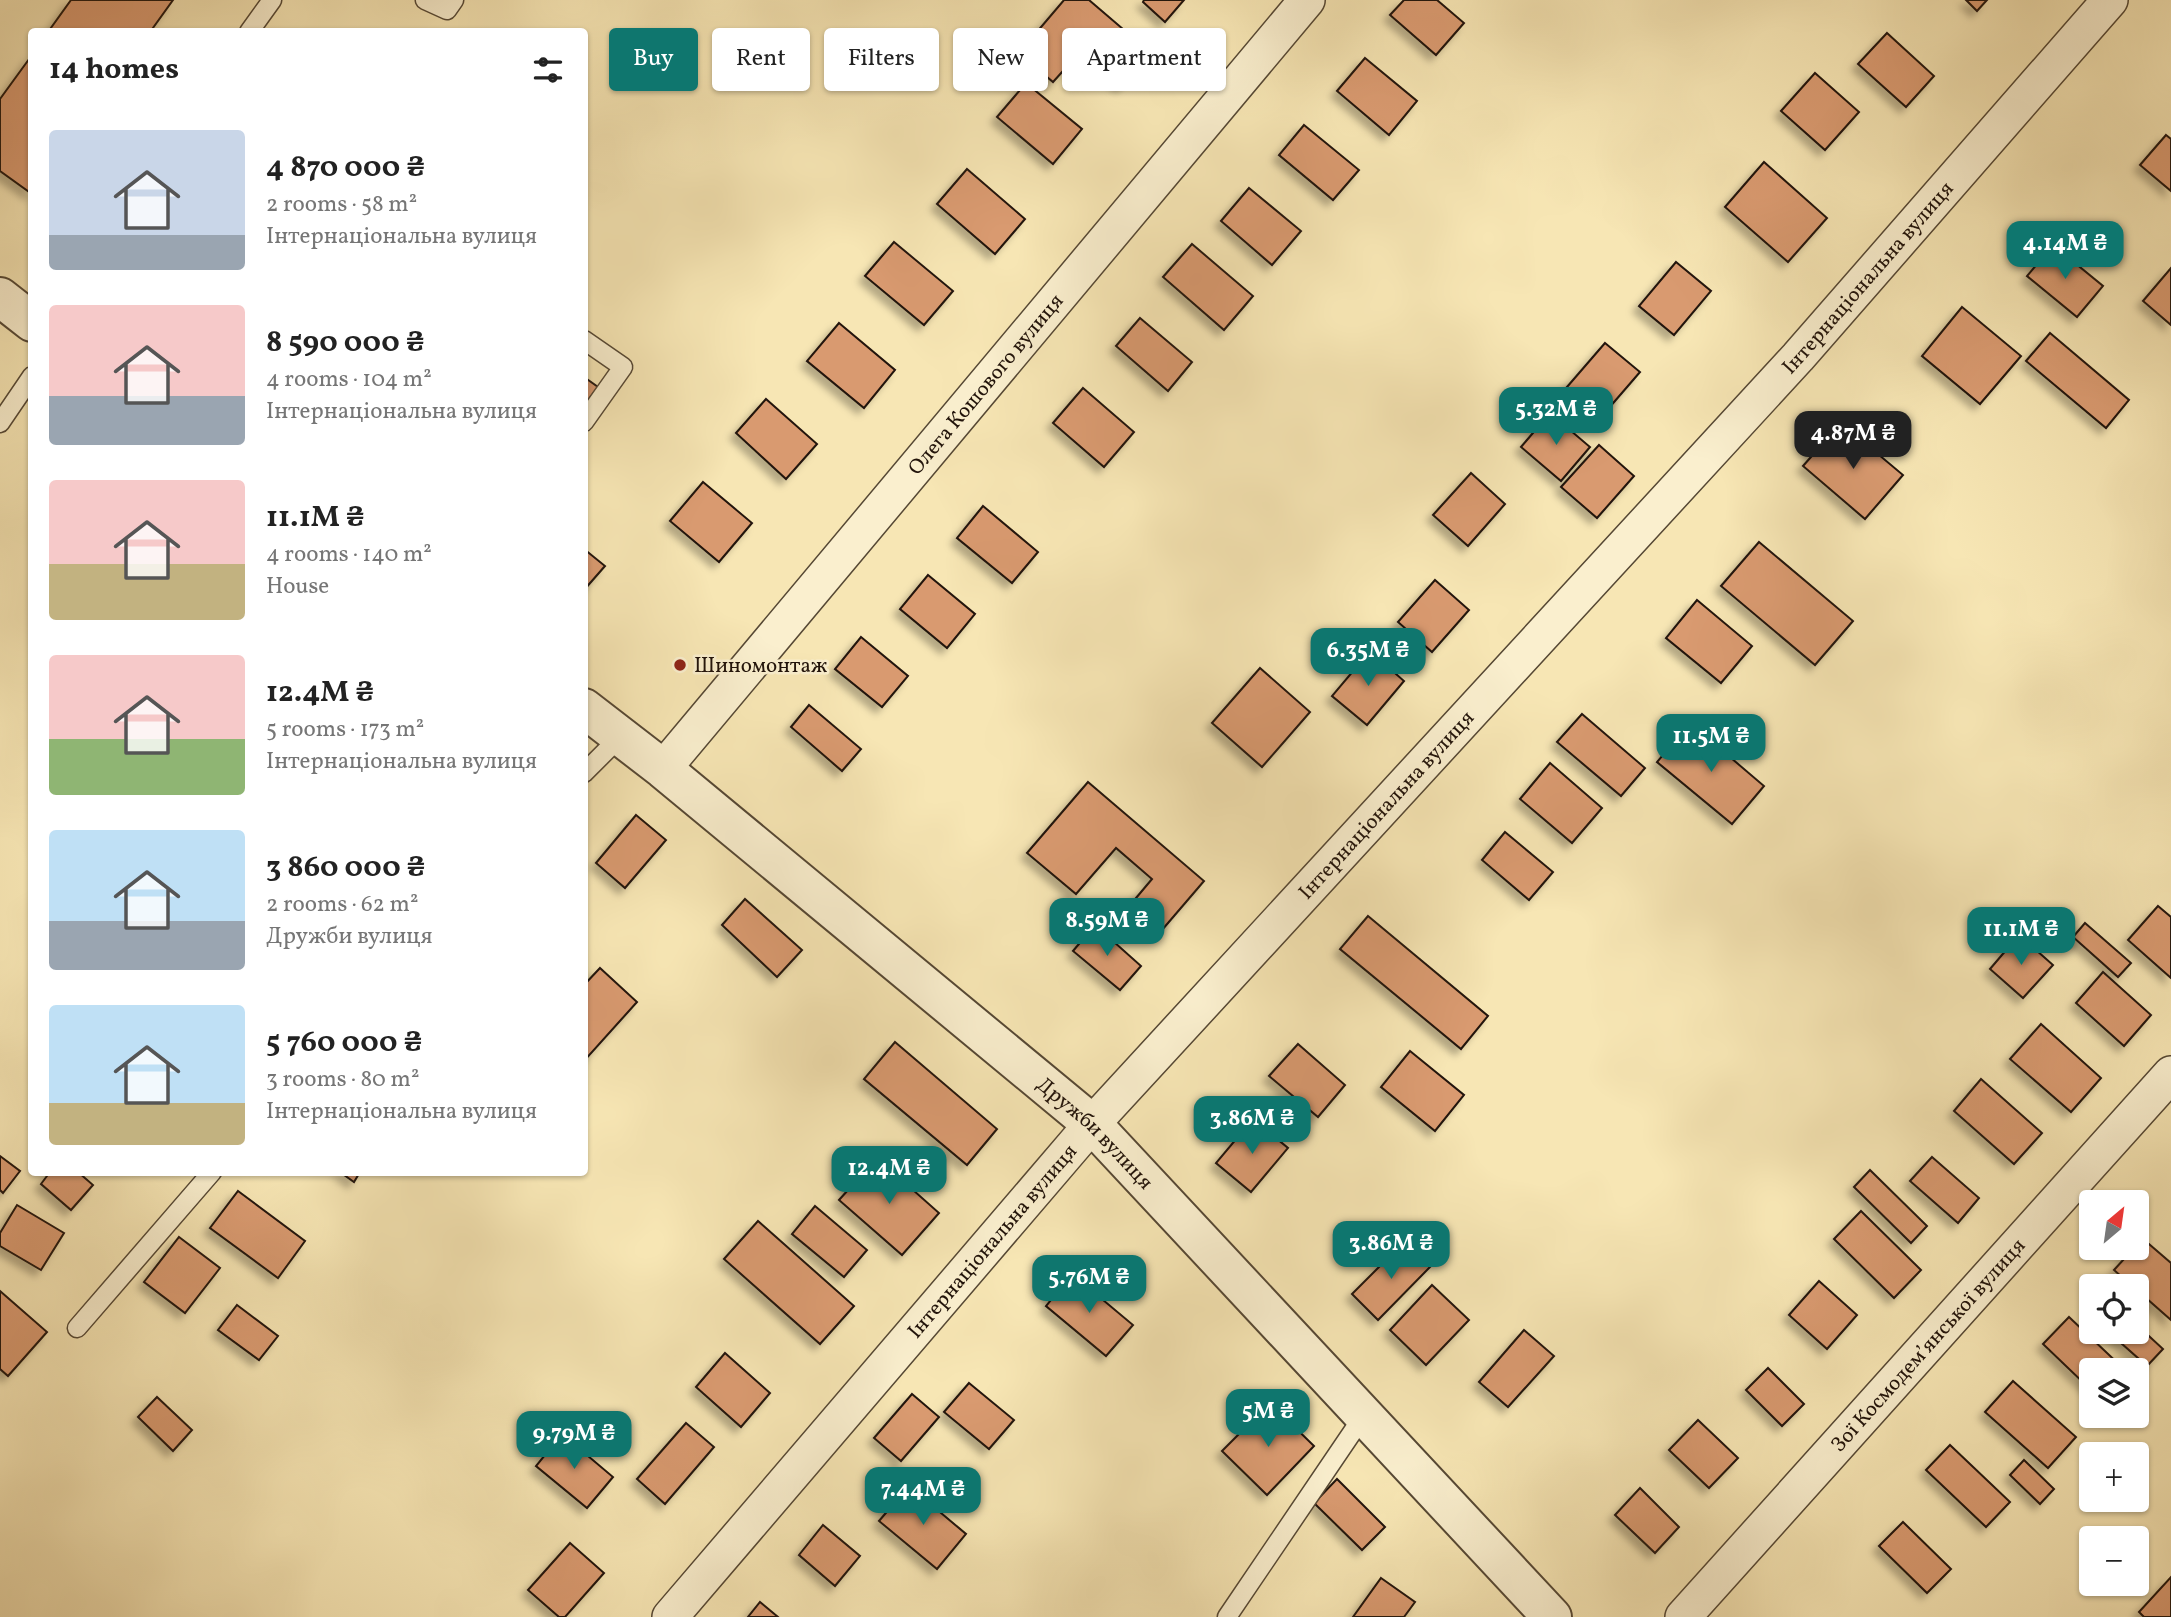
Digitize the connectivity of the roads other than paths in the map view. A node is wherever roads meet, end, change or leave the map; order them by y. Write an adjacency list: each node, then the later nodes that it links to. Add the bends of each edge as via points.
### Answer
1 (272, 0): 6 (lane)
2 (425, 0): 3 (lane, via 447,10)
3 (454, 0)
4 (1307, 0): 16 (street, Олега Кошового вулиця)
5 (2110, 0): 18 (street, Інтернаціональна вулиця, via 1797,357)
6 (252, 28)
7 (0, 297): 8 (street)
8 (28, 320)
9 (588, 343): 11 (lane, via 623,367)
10 (28, 382): 12 (lane)
11 (588, 416)
12 (0, 424)
13 (588, 711): 14 (street, Дружби вулиця)
14 (621, 736): 15 (lane); 16 (street, Дружби вулиця)
15 (588, 769)
16 (663, 769): 18 (street, Дружби вулиця)
17 (2171, 1074): 25 (street, Зої Космодем’янської вулиця)
18 (1091, 1124): 21 (street, Дружби вулиця); 22 (street, Інтернаціональна вулиця)
19 (209, 1176): 20 (lane)
20 (77, 1328)
21 (1364, 1415): 23 (lane); 24 (street, Дружби вулиця)
22 (670, 1617)
23 (1227, 1617)
24 (1552, 1617)
25 (1683, 1617)

